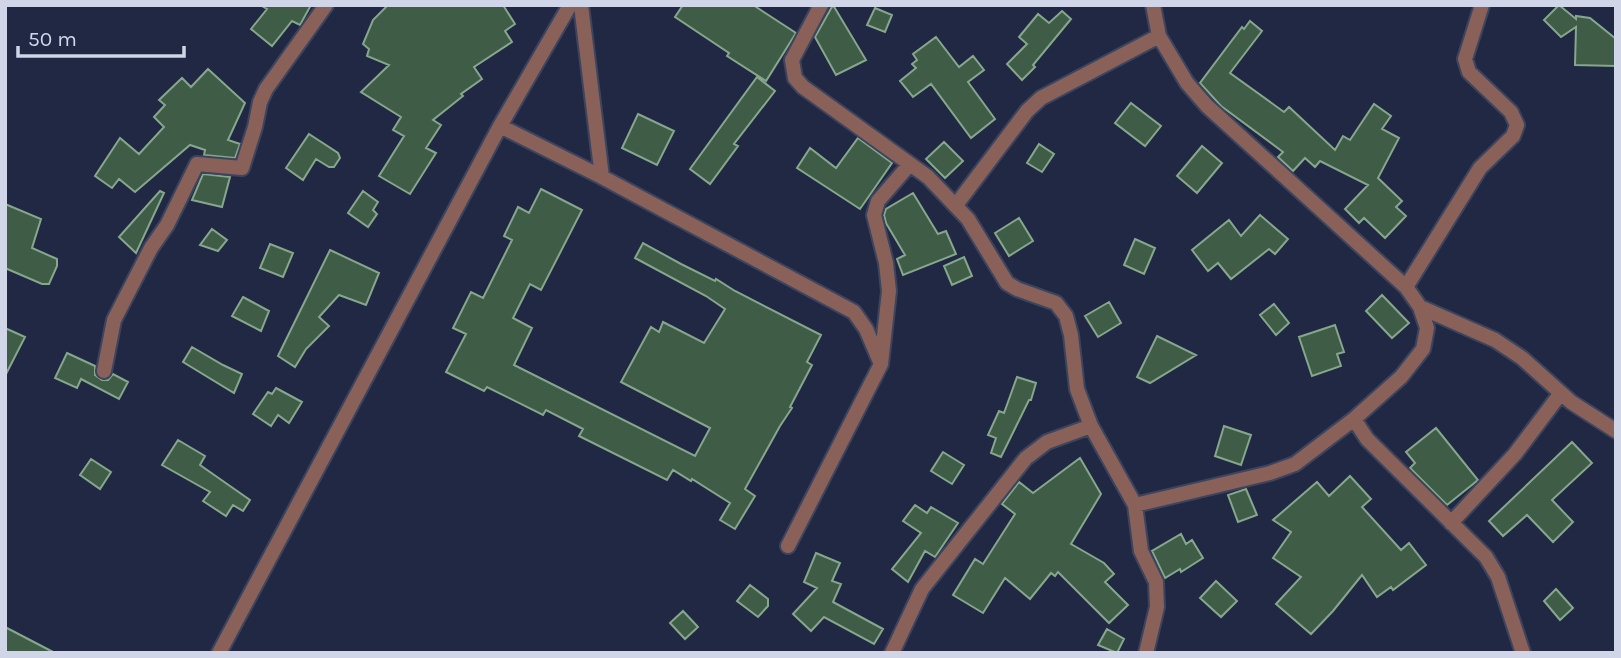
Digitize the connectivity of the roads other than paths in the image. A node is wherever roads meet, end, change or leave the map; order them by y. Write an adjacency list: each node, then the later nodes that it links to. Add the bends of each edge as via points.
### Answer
1 (326, 5): 15 (street, via 266,89 242,168 197,164 114,320)
2 (570, 5): 8 (street)
3 (581, 5): 10 (street)
4 (821, 5): 9 (street, via 792,60 795,78)
5 (1153, 5): 7 (street)
6 (1482, 5): 12 (street, via 1465,59 1469,72 1511,112 1517,125 1480,169)
7 (1159, 36): 11 (street, via 1041,98); 12 (street, via 1207,106)
8 (500, 126): 10 (street); 23 (street)
9 (910, 164): 11 (street); 14 (street, via 878,201 874,215 889,291)
10 (602, 177): 14 (street, via 855,312)
11 (956, 205): 18 (street, via 1007,283 1056,303 1066,316 1077,389)
12 (1406, 287): 13 (street)
13 (1420, 307): 16 (street, via 1495,340); 17 (street, via 1427,328 1423,349 1401,377)
14 (881, 364): 22 (street)
15 (104, 371)
16 (1561, 393): 19 (street); 21 (street, via 1515,454)
17 (1354, 419): 20 (street, via 1295,464); 21 (street, via 1367,439)
18 (1091, 426): 20 (street); 24 (street, via 1047,442 1026,458 922,589)
19 (1616, 431)
20 (1135, 505): 25 (street, via 1141,551 1156,582 1157,607)
21 (1451, 523): 26 (street, via 1486,557 1498,577)
22 (788, 546)
23 (219, 653)
24 (892, 653)
25 (1146, 653)
26 (1523, 653)

